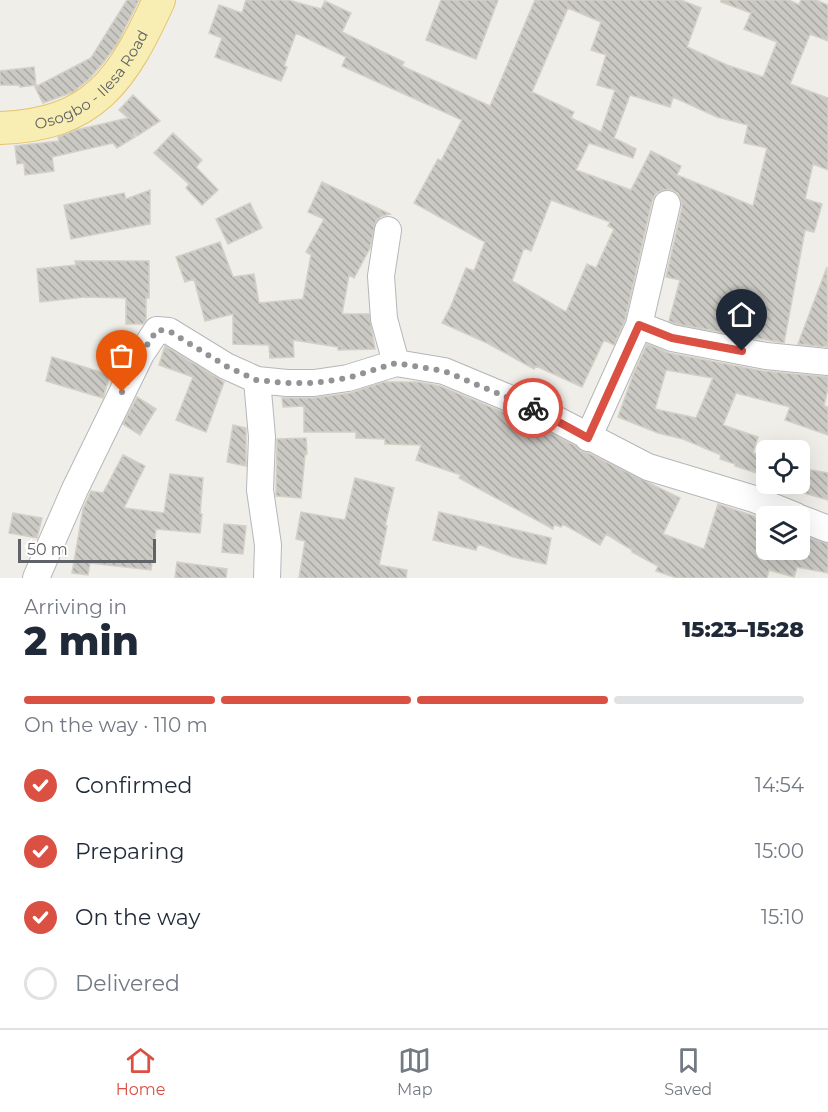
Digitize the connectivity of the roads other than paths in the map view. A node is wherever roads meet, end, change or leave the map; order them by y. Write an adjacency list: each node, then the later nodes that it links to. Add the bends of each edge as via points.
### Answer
1 (159, 0): 2 (main road, Osogbo - Ilesa Road, via 118,76 95,100 64,117 24,127)
2 (0, 128)
3 (667, 204): 5 (street)
4 (388, 231): 7 (street, via 381,276 384,319)
5 (639, 325): 6 (street, via 672,338 766,356); 9 (street)
6 (828, 362)
7 (396, 363): 8 (street, via 348,378 314,383); 9 (street, via 444,371 540,411)
8 (256, 380): 13 (street, via 169,331 157,330 141,354 80,478); 14 (street)
9 (588, 438): 10 (street, via 648,467)
10 (771, 506)
11 (810, 522): 12 (street)
12 (828, 529)
13 (36, 578)
14 (267, 578)

